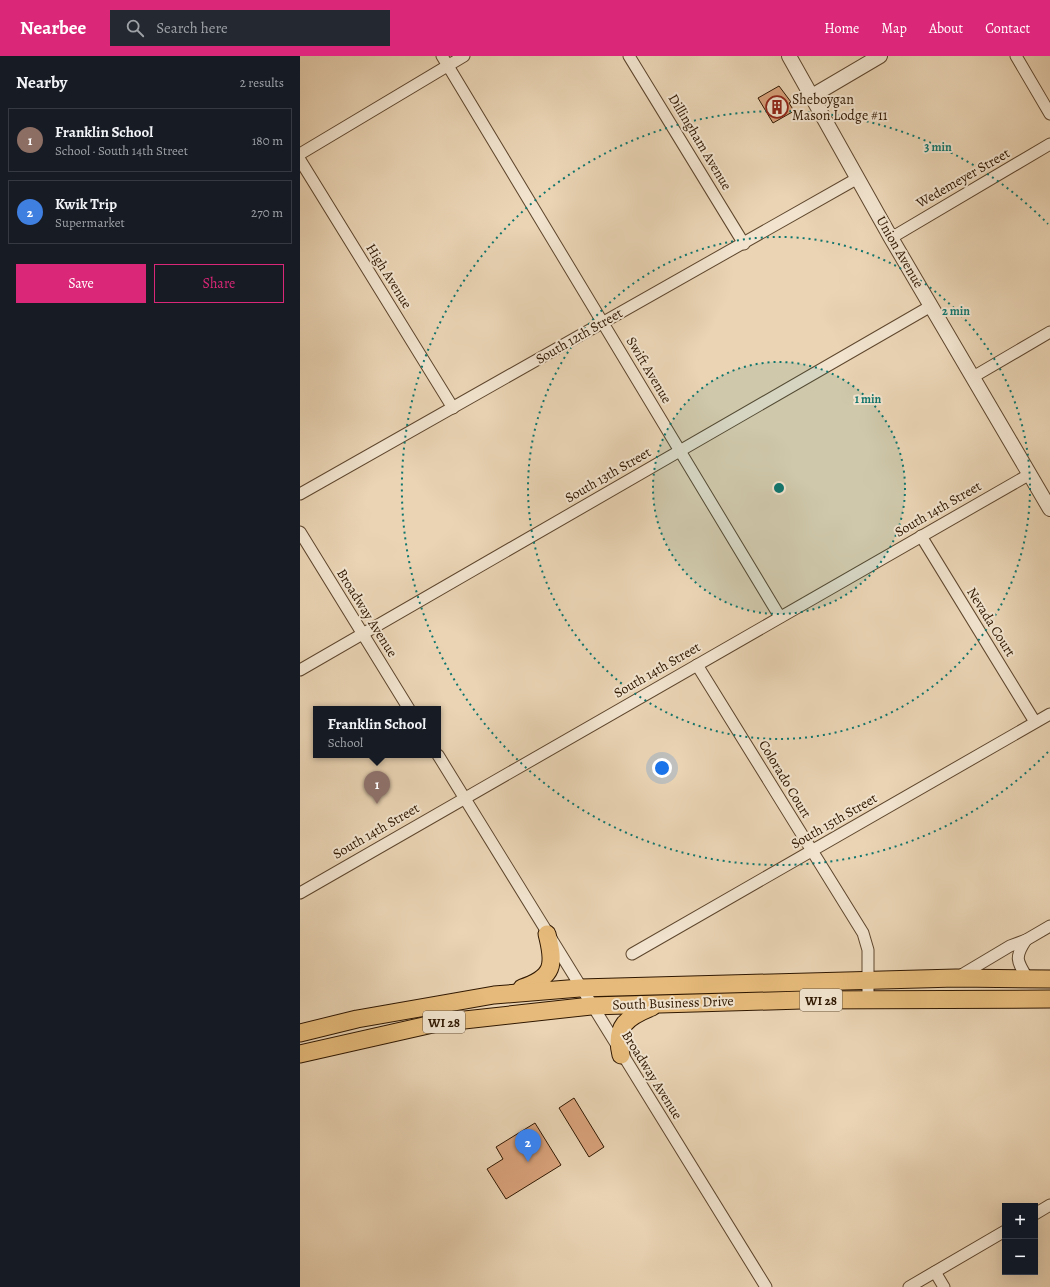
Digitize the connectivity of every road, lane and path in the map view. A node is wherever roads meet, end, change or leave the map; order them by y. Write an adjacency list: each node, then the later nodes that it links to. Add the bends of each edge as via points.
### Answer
1 (464, 56): 6 (street)
2 (629, 56): 14 (street, Dillingham Avenue)
3 (789, 56): 7 (street, Union Avenue)
4 (880, 56): 7 (street)
5 (1016, 56): 8 (street)
6 (445, 61): 10 (street); 16 (street, Swift Avenue)
7 (812, 96): 12 (street, Union Avenue)
8 (1050, 114)
9 (1050, 144): 13 (street, Wedemeyer Street)
10 (300, 154)
11 (300, 160): 19 (street, High Avenue)
12 (858, 178): 13 (street, Union Avenue); 14 (street, South 12th Street)
13 (891, 238): 15 (street, Union Avenue)
14 (744, 244): 16 (street, South 12th Street)
15 (931, 306): 18 (street, Union Avenue); 20 (street, South 13th Street)
16 (603, 322): 19 (street, South 12th Street); 20 (street, Swift Avenue)
17 (1050, 332): 18 (street)
18 (973, 377): 21 (street, Union Avenue)
19 (453, 408): 22 (street, South 12th Street)
20 (680, 450): 26 (street, Swift Avenue); 27 (street, South 13th Street)
21 (1030, 474): 23 (street, Union Avenue); 25 (street, South 14th Street)
22 (300, 494)
23 (1050, 509)
24 (300, 532): 27 (street, Broadway Avenue)
25 (921, 536): 26 (street, South 14th Street); 32 (street, Nevada Court)
26 (780, 617): 28 (street, South 14th Street)
27 (363, 634): 29 (street, South 13th Street); 30 (street, Broadway Avenue)
28 (697, 665): 34 (street, South 14th Street); 35 (street, Colorado Court)
29 (300, 670)
30 (407, 706)
31 (1050, 714): 32 (street, South 15th Street)
32 (1035, 722): 35 (street, South 15th Street)
33 (440, 758): 34 (street, Broadway Avenue)
34 (464, 798): 36 (street, South 14th Street); 38 (street, Broadway Avenue)
35 (812, 852): 40 (street, South 15th Street); 44 (street, Colorado Court, via 864,935)
36 (300, 893)
37 (1050, 926): 39 (street)
38 (547, 934): 45 (street, Broadway Avenue); 46 (main road, via 551,968 546,975 530,985)
39 (1026, 940): 41 (street, via 1013,944); 42 (street, via 1018,953 1018,962)
40 (632, 954)
41 (956, 978): 42 (main road, South Business Drive / WI 28); 44 (main road, South Business Drive / WI 28)
42 (1028, 979): 43 (main road, South Business Drive / WI 28)
43 (1050, 979)
44 (868, 980): 45 (main road, South Business Drive / WI 28); 48 (street, Colorado Court)
45 (580, 988): 46 (main road, South Business Drive / WI 28); 50 (street, Broadway Avenue)
46 (507, 994): 51 (main road, South Business Drive / WI 28, via 357,1019)
47 (1050, 999): 48 (main road, South Business Drive / WI 28)
48 (868, 1000): 49 (main road, South Business Drive / WI 28)
49 (660, 1004): 50 (main road, South Business Drive / WI 28); 53 (main road, via 637,1013 624,1024 619,1036)
50 (591, 1006): 52 (main road, South Business Drive / WI 28, via 436,1023); 53 (street, Broadway Avenue)
51 (300, 1033)
52 (300, 1054)
53 (621, 1055): 58 (street, Broadway Avenue)
54 (1050, 1205): 55 (street)
55 (1038, 1212)
56 (1002, 1233): 57 (street)
57 (934, 1272): 59 (street); 60 (street)
58 (766, 1287)
59 (909, 1287)
60 (944, 1287)

